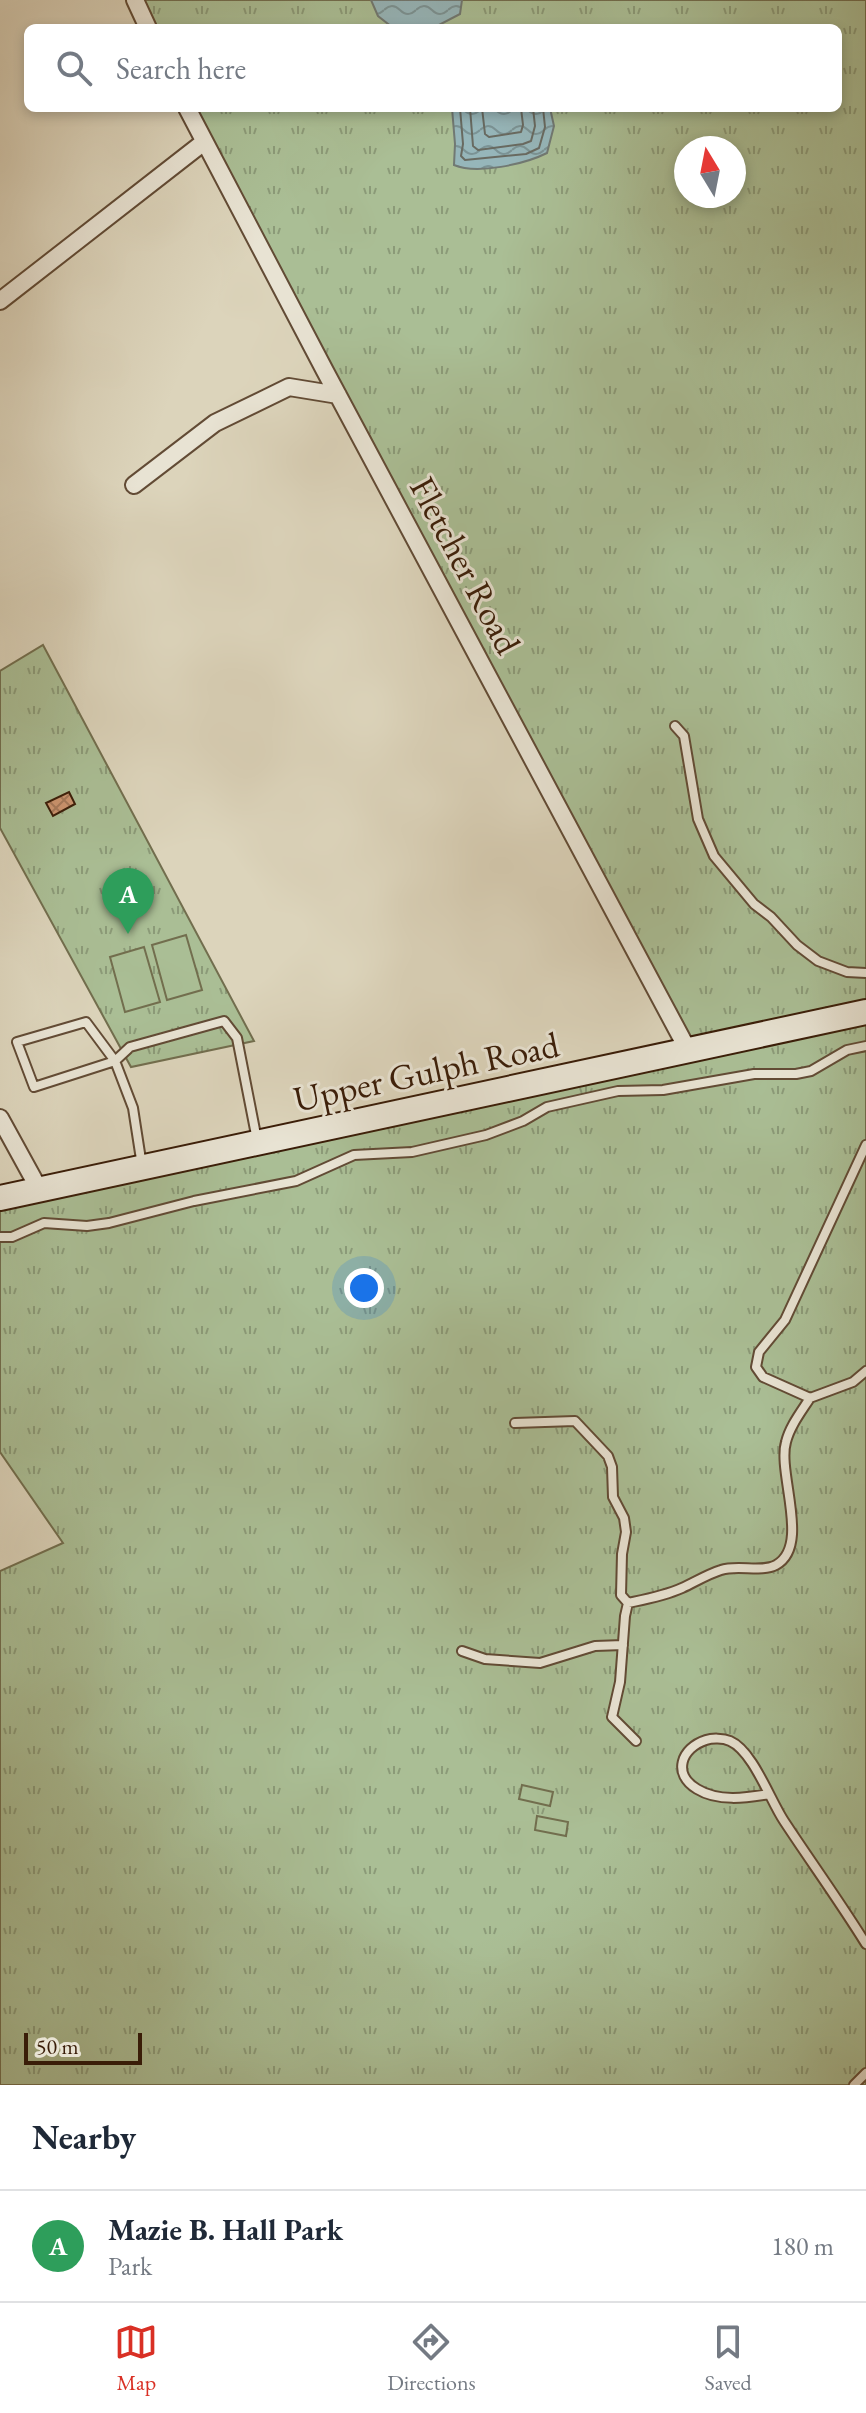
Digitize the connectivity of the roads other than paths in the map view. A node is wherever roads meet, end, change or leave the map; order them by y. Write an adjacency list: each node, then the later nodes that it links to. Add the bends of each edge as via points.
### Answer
1 (135, 0): 2 (street)
2 (146, 24)
3 (189, 112): 4 (street, Fletcher Road)
4 (204, 142): 5 (street); 6 (street, Fletcher Road)
5 (0, 301)
6 (338, 395): 7 (street, via 289,387 215,423); 12 (street, Fletcher Road)
7 (134, 485)
8 (675, 726): 9 (lane, via 684,736 698,819 714,856 797,945 818,961)
9 (866, 973)
10 (866, 1012): 12 (street, Upper Gulph Road)
11 (866, 1046): 20 (lane, via 847,1050 811,1071 618,1091 547,1107 486,1135 412,1152 354,1155 296,1181 109,1223 44,1223)
12 (689, 1052): 15 (street, Upper Gulph Road)
13 (115, 1061): 13 (lane, via 86,1022 17,1042 34,1087); 15 (lane, via 130,1047 224,1021 237,1038); 17 (lane, via 133,1108)
14 (0, 1118): 18 (street)
15 (257, 1143): 17 (street, Upper Gulph Road)
16 (866, 1145): 22 (lane, via 785,1320 759,1352 756,1367 763,1377)
17 (143, 1167): 18 (street, Upper Gulph Road)
18 (39, 1189): 19 (street, Upper Gulph Road)
19 (0, 1198)
20 (0, 1237)
21 (866, 1371): 22 (lane, via 853,1382)
22 (810, 1398): 24 (lane, via 786,1442 791,1546 785,1559 772,1567 720,1570 660,1597)
23 (515, 1423): 24 (lane, via 575,1421 608,1456 613,1497 626,1532 621,1595)
24 (628, 1603): 25 (lane)
25 (623, 1645): 26 (lane, via 595,1646 540,1663 485,1659); 27 (lane, via 612,1717)
26 (462, 1651)
27 (636, 1741)
28 (769, 1794): 28 (lane, via 741,1750 728,1740 690,1746 683,1758 683,1774 696,1789 743,1799); 29 (lane)
29 (866, 1944)
30 (866, 2073): 31 (lane)
31 (854, 2085)

